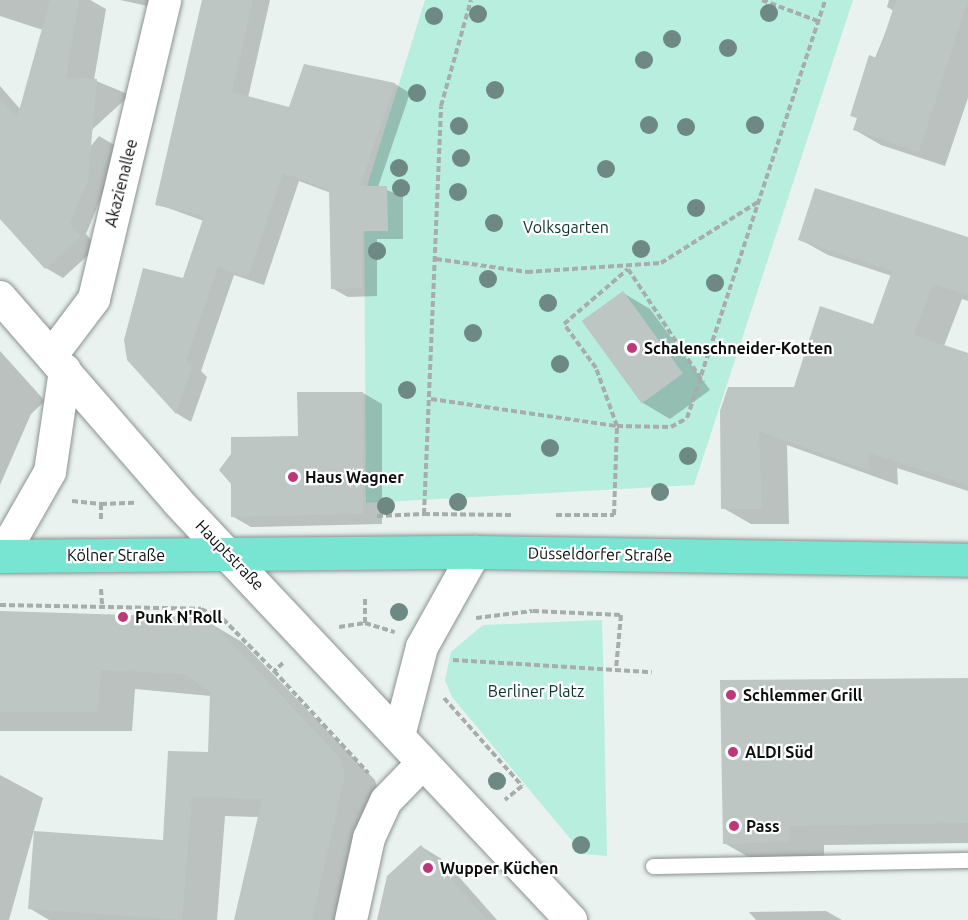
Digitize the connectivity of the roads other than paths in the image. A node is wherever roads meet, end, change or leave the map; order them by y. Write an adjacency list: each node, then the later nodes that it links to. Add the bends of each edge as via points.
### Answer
1 (165, 0): 3 (street, Akazienallee, via 93,299)
2 (0, 297): 3 (street, Hauptstraße)
3 (58, 363): 5 (street, Hauptstraße); 6 (street, via 50,472)
4 (475, 552): 5 (main road, Düsseldorfer Straße); 7 (main road, Düsseldorfer Straße); 8 (street, via 411,641)
5 (231, 555): 6 (main road, Kölner Straße); 8 (street, Hauptstraße, via 322,635)
6 (1, 556)
7 (968, 560)
8 (399, 736): 9 (street, Hauptstraße)
9 (423, 763): 12 (street, via 392,791 369,838); 13 (street, Hauptstraße)
10 (968, 860): 11 (lane)
11 (653, 866)
12 (351, 920)
13 (571, 920)

